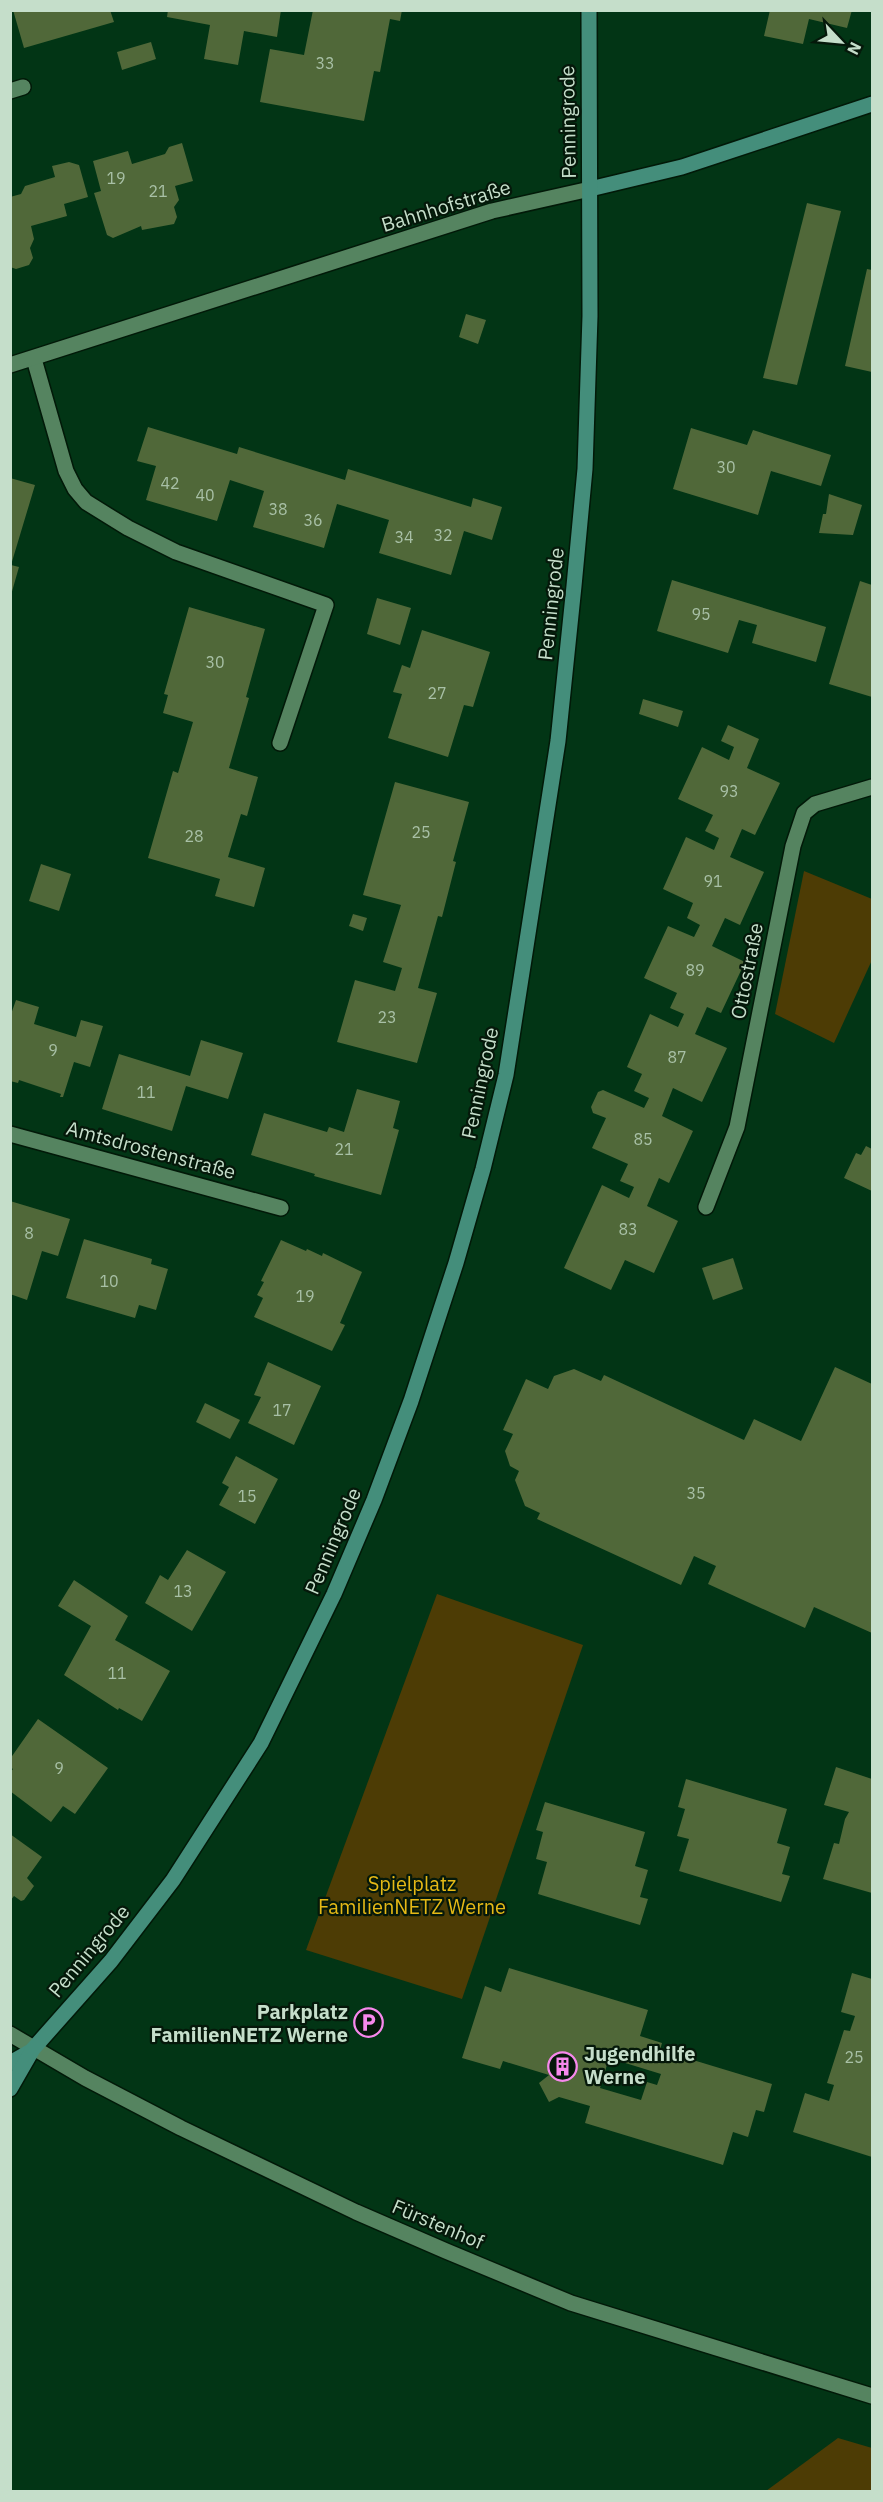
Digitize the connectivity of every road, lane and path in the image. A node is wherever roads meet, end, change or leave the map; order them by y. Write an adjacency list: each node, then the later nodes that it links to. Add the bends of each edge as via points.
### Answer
1 (589, 10): 3 (main road, Penningrode)
2 (873, 104): 3 (main road, Bahnhofstraße, via 682,167)
3 (590, 189): 4 (street, Bahnhofstraße, via 492,211); 12 (main road, Penningrode, via 585,469 558,741 506,1075 456,1263 374,1500 334,1594 261,1743 173,1880 111,1961)
4 (34, 359): 5 (street, Bahnhofstraße); 6 (street, via 66,471 86,502 176,552 326,605)
5 (10, 365)
6 (280, 743)
7 (873, 787): 9 (street, Ottostraße, via 815,804 804,813 793,846 737,1127)
8 (10, 1134): 10 (street, Amtsdrostenstraße)
9 (706, 1207)
10 (281, 1208)
11 (10, 2034): 12 (street, Fürstenhof)
12 (33, 2049): 13 (main road, Penningrode); 14 (main road, Penningrode); 15 (street, Fürstenhof, via 181,2128 446,2252 571,2303)
13 (10, 2063)
14 (10, 2089)
15 (873, 2396)

